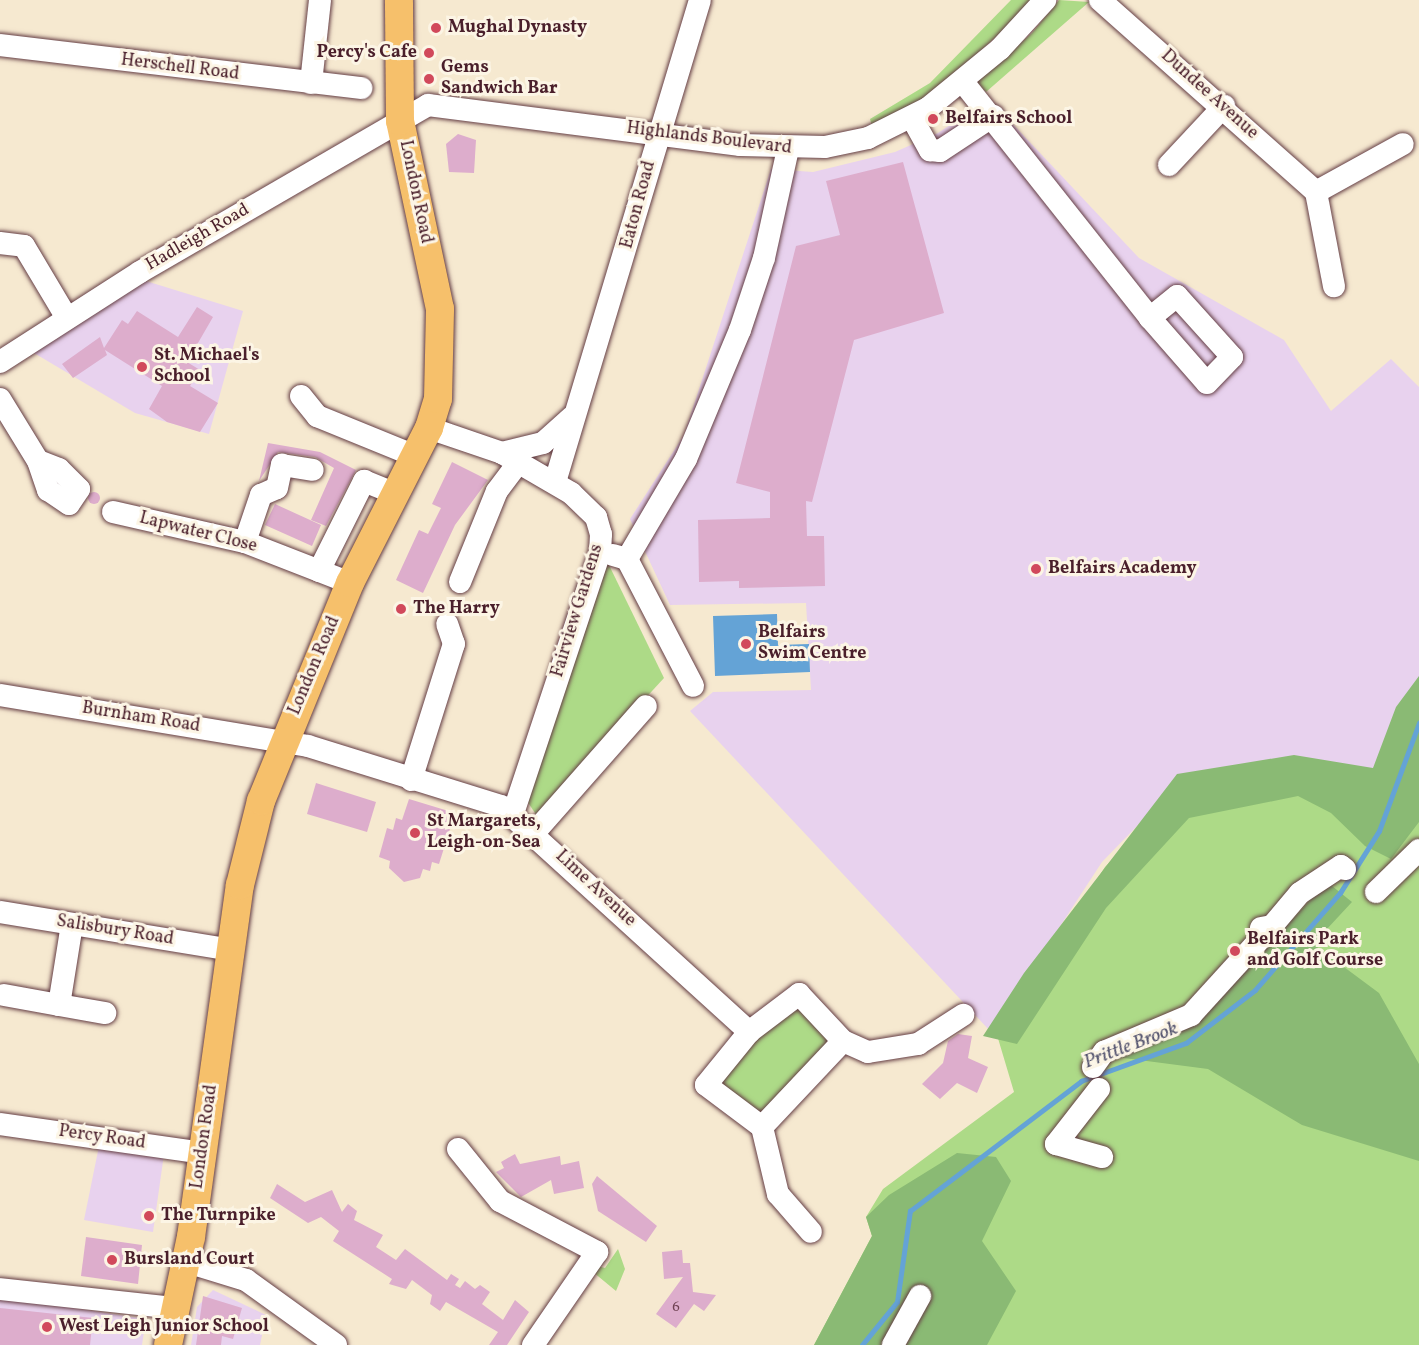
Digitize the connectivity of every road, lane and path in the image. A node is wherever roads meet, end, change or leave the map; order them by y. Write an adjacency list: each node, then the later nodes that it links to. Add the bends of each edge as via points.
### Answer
1 (320, 0): 8 (street)
2 (399, 0): 13 (main road, London Road)
3 (700, 0): 14 (street, Eaton Road)
4 (1045, 0): 7 (street, Highlands Boulevard)
5 (1100, 0): 10 (street, Dundee Avenue)
6 (0, 45): 8 (street, Herschell Road)
7 (963, 82): 11 (street); 12 (street, Highlands Boulevard)
8 (310, 83): 9 (street, Herschell Road)
9 (361, 88)
10 (1224, 106): 17 (street); 18 (street, Dundee Avenue)
11 (993, 116): 12 (street, via 940,151 930,150); 22 (street)
12 (912, 118): 16 (street, Highlands Boulevard, via 868,138)
13 (400, 121): 14 (street, Highlands Boulevard, via 428,105 447,104); 21 (street, Hadleigh Road, via 143,277); 27 (main road, London Road, via 440,309 442,372)
14 (663, 134): 16 (street, Highlands Boulevard); 26 (street, Eaton Road)
15 (1403, 144): 18 (street)
16 (788, 149): 37 (street, via 764,258 740,330 686,459)
17 (1169, 165)
18 (1316, 192): 20 (street)
19 (0, 243): 21 (street, via 24,246)
20 (1334, 286)
21 (67, 318): 23 (street, Hadleigh Road)
22 (1150, 318)
23 (0, 362)
24 (301, 396): 28 (street, via 317,416)
25 (0, 399): 30 (street)
26 (577, 411): 29 (street, Eaton Road, via 543,443); 32 (street, Eaton Road)
27 (429, 428): 28 (main road, London Road); 29 (street)
28 (415, 456): 33 (main road, London Road)
29 (511, 458): 32 (street, Fairview Gardens); 39 (street)
30 (38, 461)
31 (313, 470): 35 (street, via 282,465 277,488 261,495)
32 (555, 482): 36 (street, Fairview Gardens, via 596,517)
33 (396, 494): 38 (street, via 364,481); 40 (main road, London Road)
34 (113, 512): 35 (street, Lapwater Close)
35 (244, 542): 38 (street, Lapwater Close)
36 (600, 552): 37 (street); 47 (street, Fairview Gardens)
37 (627, 559): 42 (street)
38 (319, 571): 40 (street, Lapwater Close)
39 (460, 582)
40 (350, 583): 45 (main road, London Road)
41 (447, 624): 46 (street, via 454,644)
42 (693, 686)
43 (0, 695): 45 (street, Burnham Road)
44 (646, 706): 48 (street)
45 (283, 741): 46 (street, Lime Avenue); 54 (main road, London Road, via 240,885)
46 (411, 780): 47 (street, Lime Avenue)
47 (513, 814): 48 (street, Lime Avenue)
48 (534, 833): 59 (street, Lime Avenue)
49 (1419, 850): 51 (street)
50 (1345, 869): 61 (street, via 1341,866 1300,892 1191,1015 1098,1055)
51 (1378, 894)
52 (0, 912): 53 (street, Salisbury Road)
53 (72, 924): 54 (street, Salisbury Road); 56 (street)
54 (231, 950): 66 (main road, London Road)
55 (4, 995): 56 (street)
56 (59, 1005): 57 (street)
57 (105, 1013)
58 (963, 1015): 60 (street, via 918,1044 868,1052)
59 (748, 1032): 60 (street, via 799,994); 64 (street, via 706,1085)
60 (843, 1041): 64 (street)
61 (1093, 1067)
62 (1099, 1089): 67 (street, via 1056,1144)
63 (0, 1124): 66 (street, Percy Road)
64 (762, 1127): 68 (street, via 778,1194)
65 (458, 1149): 75 (street, via 500,1201 597,1252)
66 (204, 1153): 69 (main road, London Road)
67 (1102, 1157)
68 (811, 1232)
69 (187, 1262): 72 (main road, London Road); 74 (street, via 246,1280)
70 (0, 1289): 72 (street)
71 (920, 1296): 76 (street)
72 (174, 1308): 73 (main road, London Road)
73 (168, 1345)
74 (336, 1345)
75 (533, 1345)
76 (893, 1345)

